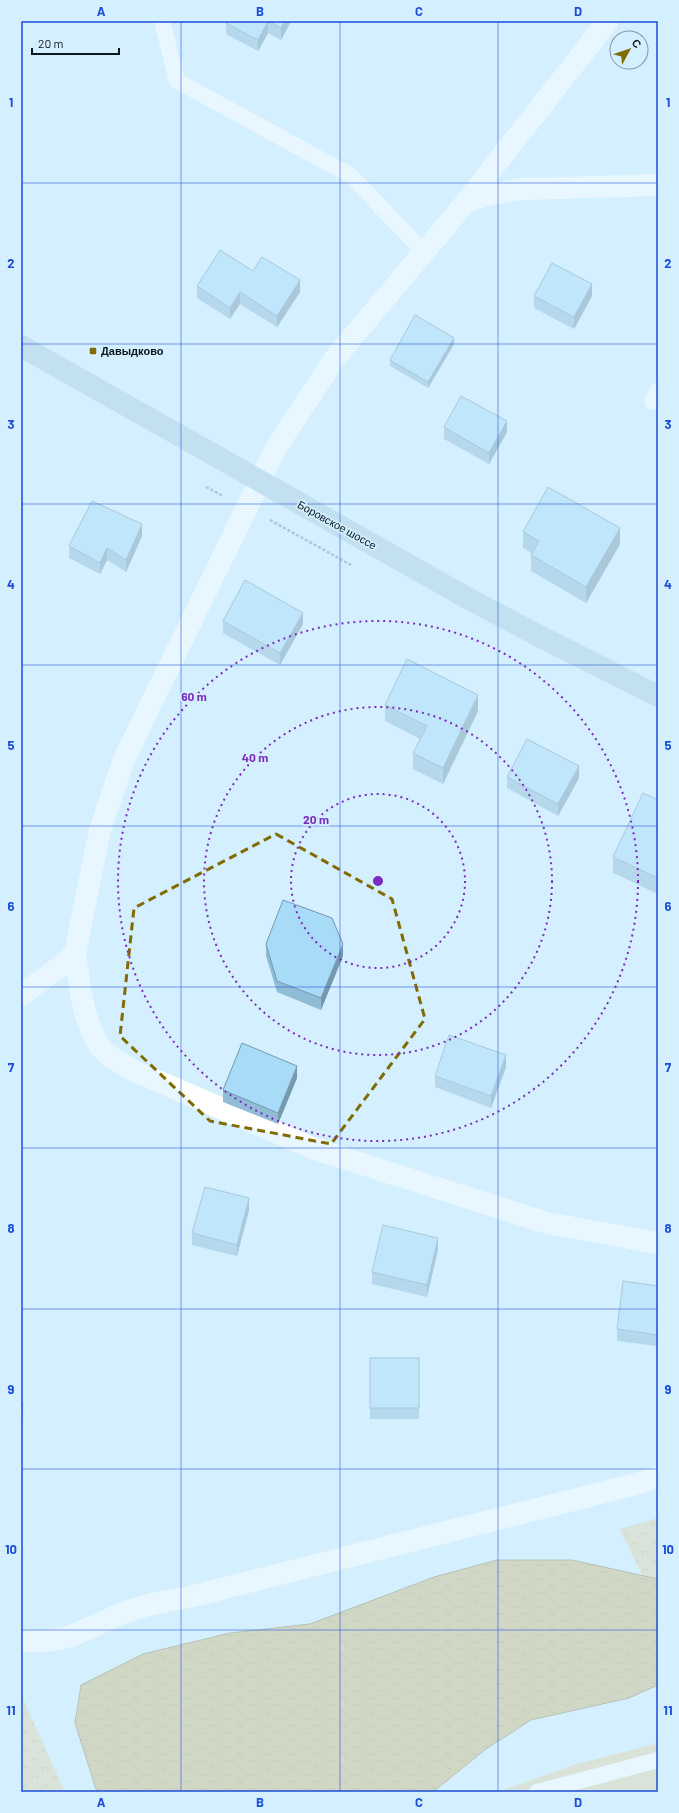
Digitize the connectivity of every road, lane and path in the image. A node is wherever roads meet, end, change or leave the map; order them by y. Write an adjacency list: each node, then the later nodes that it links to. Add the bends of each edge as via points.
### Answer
1 (162, 21): 5 (lane, via 177,81 350,175)
2 (608, 21): 4 (street)
3 (658, 185): 4 (street, via 524,189 490,194)
4 (466, 202): 5 (street)
5 (424, 252): 7 (street, via 322,376 277,446)
6 (21, 346): 7 (main road, Боровское шоссе)
7 (259, 481): 8 (main road, Боровское шоссе, via 482,606); 9 (street, via 124,759 100,830)
8 (658, 696)
9 (75, 953): 10 (street); 11 (street, via 85,1011 98,1044 117,1062 137,1072 320,1150 547,1224)
10 (21, 995)
11 (658, 1243)
12 (658, 1477): 13 (street, via 157,1603 125,1612 79,1634 60,1640)
13 (21, 1640)
14 (658, 1760): 15 (lane)
15 (537, 1792)

